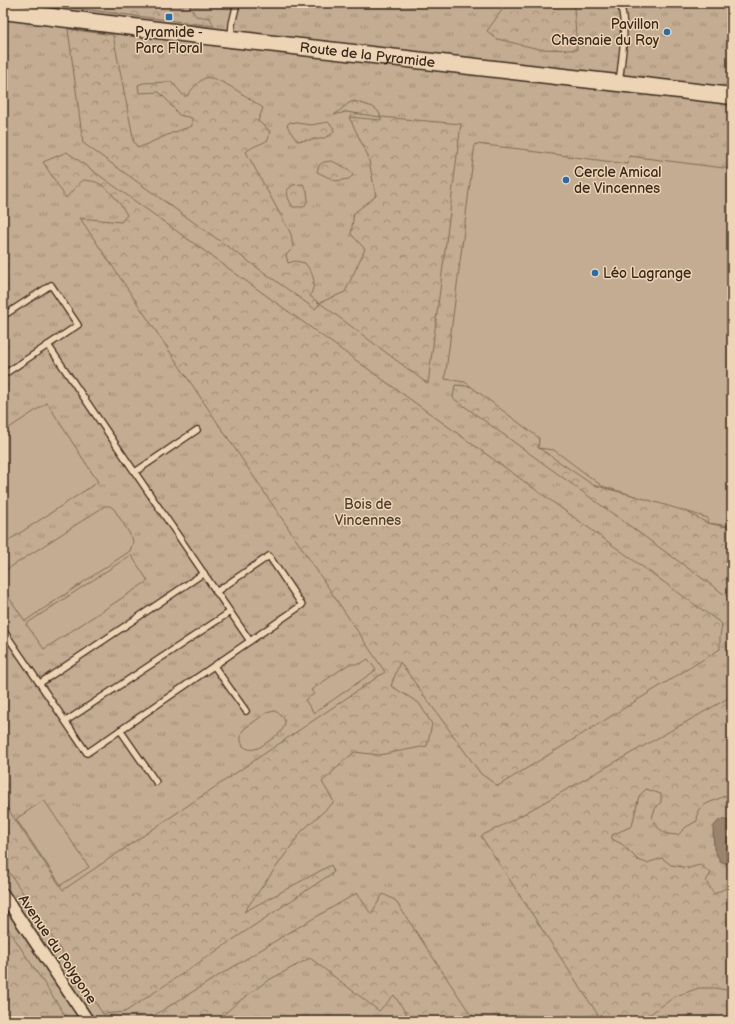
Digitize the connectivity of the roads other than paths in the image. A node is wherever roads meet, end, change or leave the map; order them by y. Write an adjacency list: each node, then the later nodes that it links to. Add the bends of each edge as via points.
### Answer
1 (237, 3): 4 (lane)
2 (621, 6): 5 (lane, via 624,32)
3 (3, 11): 4 (street, Route de la Pyramide)
4 (231, 39): 5 (street, Route de la Pyramide)
5 (619, 83): 6 (street, Route de la Pyramide)
6 (732, 96)
7 (3, 316): 8 (lane, via 51,285 78,325)
8 (48, 345): 9 (lane); 11 (lane)
9 (3, 376)
10 (197, 430): 11 (lane)
11 (134, 472): 12 (lane)
12 (204, 573): 13 (lane); 18 (lane)
13 (216, 592): 14 (lane); 16 (lane, via 269,556 302,605)
14 (230, 612): 16 (lane); 20 (lane)
15 (3, 630): 18 (lane)
16 (250, 641): 17 (lane)
17 (214, 666): 19 (lane); 21 (lane)
18 (40, 683): 20 (lane)
19 (246, 711)
20 (66, 721): 21 (lane, via 87,752)
21 (120, 730): 22 (lane)
22 (156, 782)
23 (3, 894): 24 (street, Avenue du Polygone)
24 (88, 1021)

